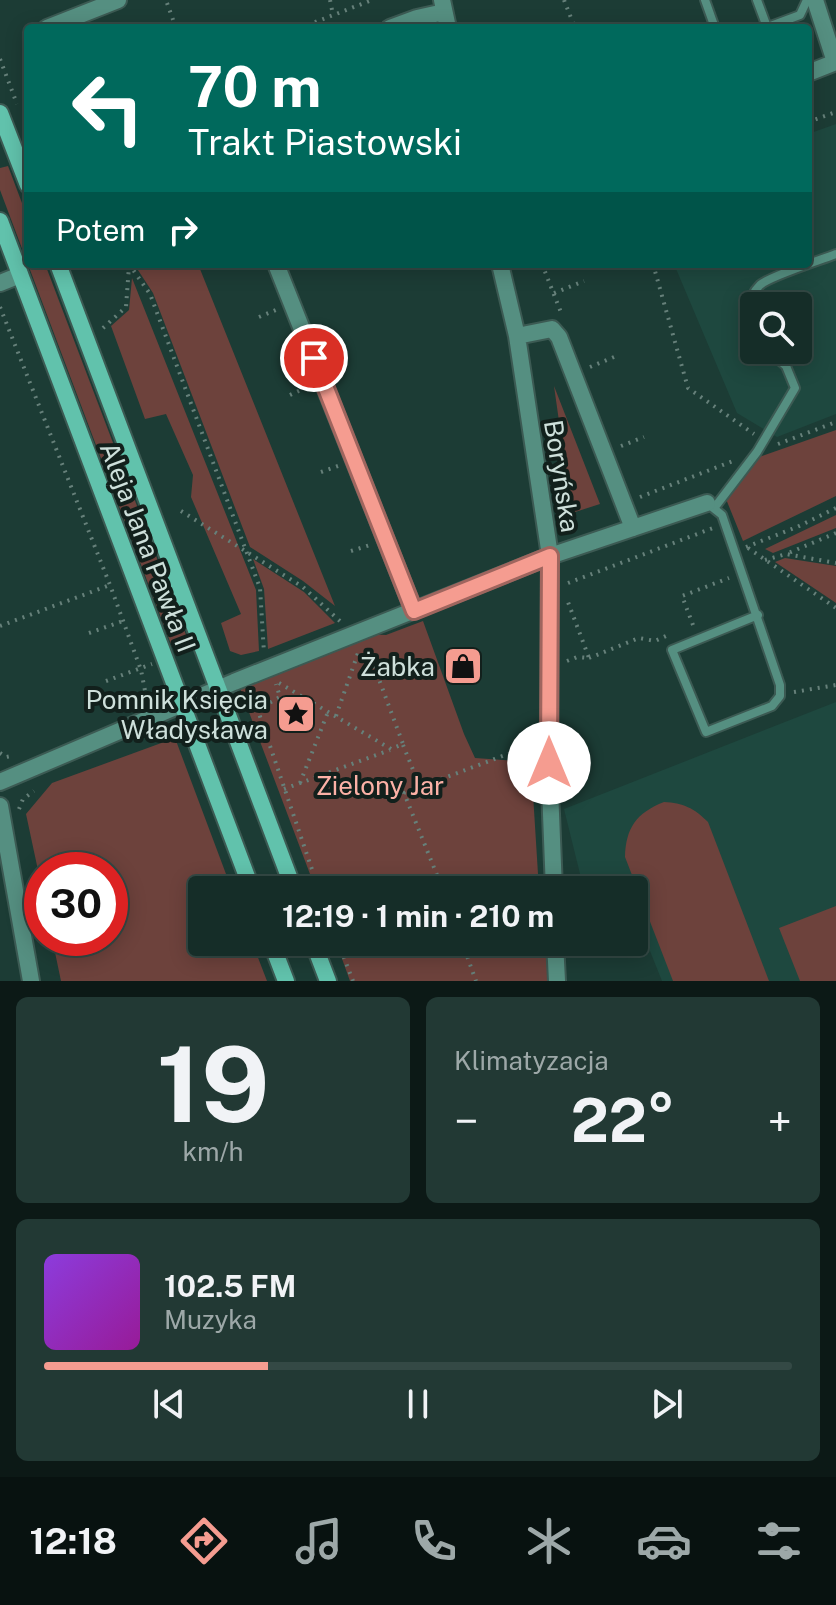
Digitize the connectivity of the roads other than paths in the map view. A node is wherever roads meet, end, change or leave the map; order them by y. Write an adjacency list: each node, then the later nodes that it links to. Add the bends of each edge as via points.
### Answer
1 (118, 0): 7 (street)
2 (705, 0): 9 (lane)
3 (757, 0): 10 (lane)
4 (807, 0): 11 (lane, via 800,15)
5 (815, 0): 12 (street)
6 (445, 13): 8 (street)
7 (57, 24)
8 (401, 24)
9 (714, 24)
10 (765, 24)
11 (776, 24)
12 (836, 62): 13 (street)
13 (812, 71)
14 (0, 113): 15 (street)
15 (24, 175)
16 (0, 221): 23 (street, Aleja Jana Pawła II)
17 (836, 254): 18 (lane)
18 (812, 264)
19 (60, 268): 33 (street, Aleja Jana Pawła II)
20 (278, 268): 31 (street)
21 (501, 268): 26 (street, Boryńska)
22 (801, 268): 25 (lane, via 761,284)
23 (20, 275): 24 (street); 34 (street, Aleja Jana Pawła II)
24 (0, 283)
25 (756, 292)
26 (517, 336): 29 (street, via 552,329 559,337); 30 (street, Boryńska)
27 (784, 364): 28 (lane, via 795,388 765,441)
28 (711, 505): 29 (street); 32 (lane, via 722,515)
29 (633, 528): 30 (street)
30 (550, 556): 31 (street); 39 (street, Boryńska)
31 (414, 611): 33 (street)
32 (758, 615): 32 (lane, via 672,650 706,732 772,706 780,696)
33 (219, 690): 34 (street); 38 (street, Aleja Jana Pawła II)
34 (182, 704): 35 (street); 37 (street, Aleja Jana Pawła II)
35 (0, 782)
36 (0, 806): 43 (street)
37 (247, 876)
38 (289, 876)
39 (554, 876)
40 (276, 956): 44 (street)
41 (318, 956): 45 (street)
42 (556, 956): 46 (street)
43 (31, 981)
44 (286, 981)
45 (328, 981)
46 (557, 981)

